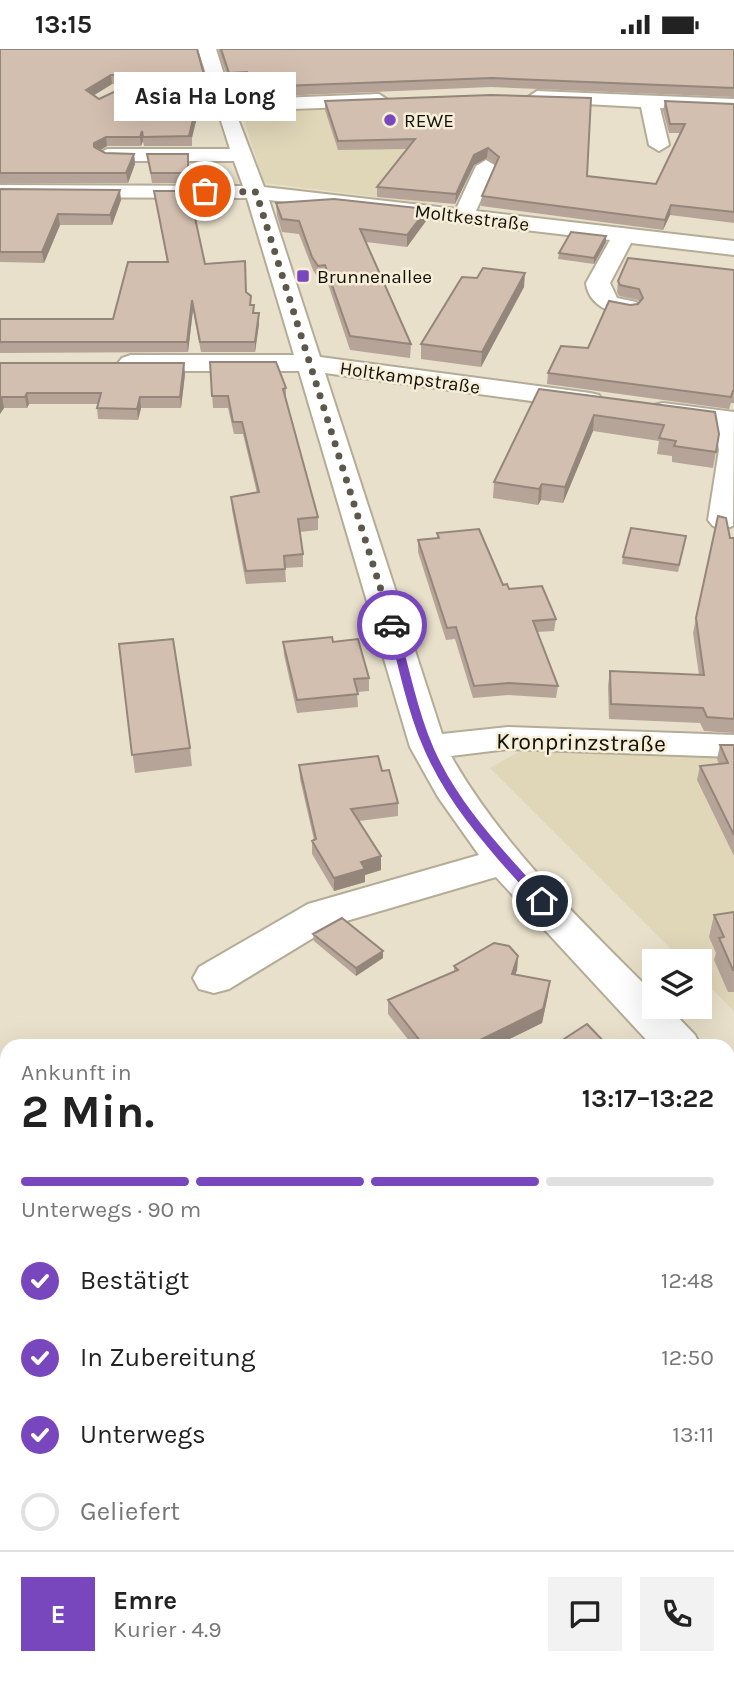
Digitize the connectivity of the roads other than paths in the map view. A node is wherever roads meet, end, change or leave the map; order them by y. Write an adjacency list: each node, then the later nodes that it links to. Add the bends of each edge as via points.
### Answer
1 (207, 49): 2 (street)
2 (217, 97): 4 (street); 9 (street)
3 (517, 97): 5 (street)
4 (398, 99)
5 (649, 102): 6 (street); 7 (street)
6 (734, 105)
7 (659, 145)
8 (107, 155): 9 (street)
9 (242, 155): 12 (street)
10 (486, 166): 13 (street)
11 (0, 191): 12 (street, Moltkestraße)
12 (256, 192): 13 (street, Moltkestraße); 18 (street)
13 (463, 216): 14 (street, Moltkestraße)
14 (624, 235): 15 (street, Moltkestraße); 16 (street, via 598,291 609,303)
15 (734, 248)
16 (628, 307)
17 (108, 363): 18 (street, Holtkampstraße)
18 (310, 363): 19 (street, Holtkampstraße); 22 (street)
19 (731, 420): 20 (street, via 733,450)
20 (723, 520)
21 (734, 746): 22 (street, Kronprinzstraße, via 508,737)
22 (428, 747): 23 (street, via 450,788)
23 (504, 861): 24 (street, via 322,914); 25 (street)
24 (214, 978)
25 (672, 1039)

